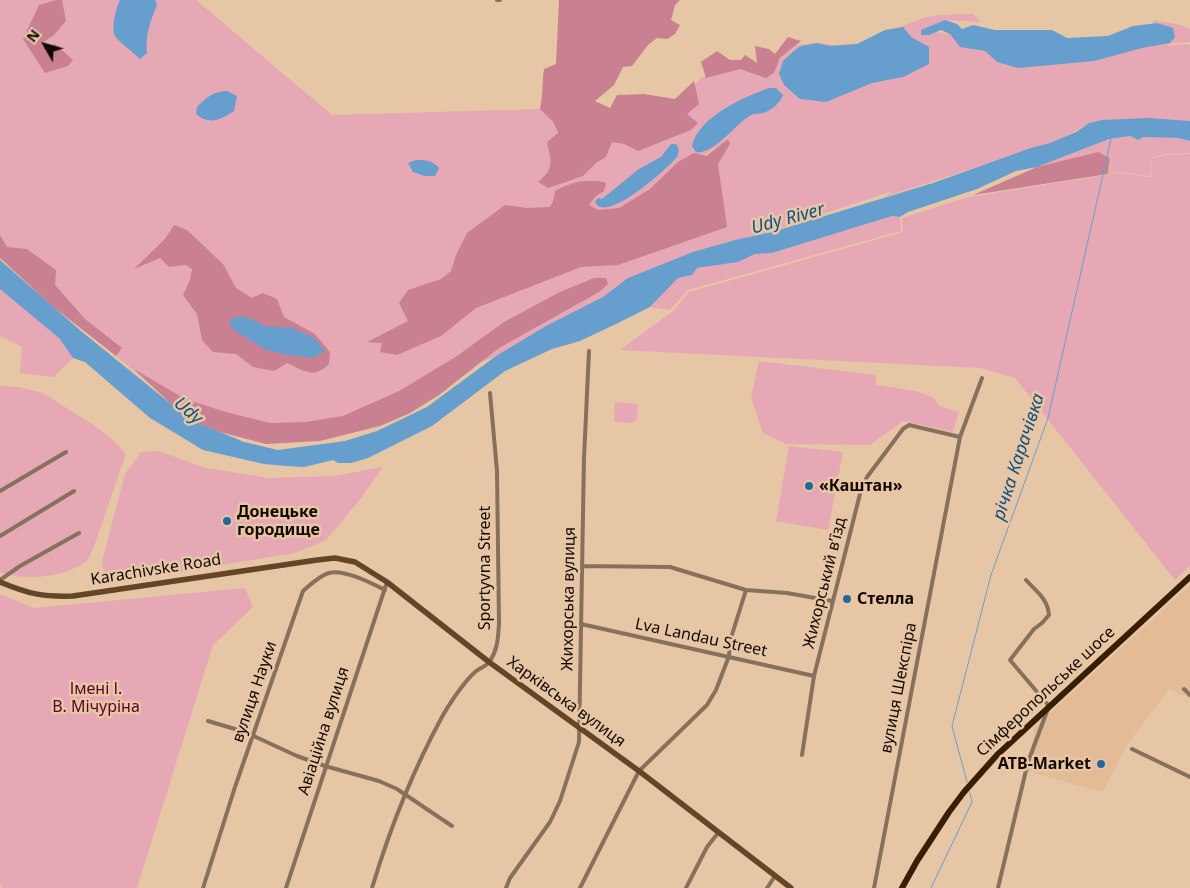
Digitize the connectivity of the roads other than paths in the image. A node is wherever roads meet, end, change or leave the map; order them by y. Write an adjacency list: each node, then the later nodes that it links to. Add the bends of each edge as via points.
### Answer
1 (589, 351): 11 (street, Жихорська вулиця)
2 (982, 378): 4 (street, вулиця Шекспіра)
3 (490, 393): 21 (street, Sportyvna Street, via 497,471 499,624 497,646)
4 (960, 437): 18 (street, Жихорський в’їзд, via 909,425 903,429 861,490); 46 (street, вулиця Шекспіра)
5 (66, 452): 6 (street)
6 (0, 491)
7 (74, 491): 9 (street)
8 (79, 533): 14 (street)
9 (0, 536)
10 (317, 560): 14 (main road, Karachivske Road, via 74,596 30,594); 15 (main road, Харківська вулиця, via 335,558 355,562)
11 (582, 566): 17 (street, via 670,567); 19 (street, Жихорська вулиця)
12 (1190, 577): 25 (highway, Сімферопольське шосе)
13 (1026, 580): 25 (street, via 1044,599 1049,614 1010,660)
14 (0, 581)
15 (387, 582): 16 (street, Авіаційна вулиця); 21 (main road, Харківська вулиця)
16 (385, 590): 28 (street, вулиця Науки, via 365,580 330,572 303,591); 31 (street, Авіаційна вулиця)
17 (746, 590): 18 (street); 20 (street, via 730,641)
18 (832, 601): 22 (street, Жихорський в’їзд)
19 (581, 624): 20 (street, Lva Landau Street); 27 (street, Жихорська вулиця)
20 (729, 656): 22 (street, Lva Landau Street); 32 (street, via 707,705)
21 (489, 662): 27 (main road, Харківська вулиця); 34 (street, Sportyvna Street, via 458,692)
22 (814, 676): 30 (street, Жихорський в’їзд)
23 (1184, 689): 24 (street)
24 (1190, 696)
25 (1049, 706): 47 (highway, Сімферопольське шосе, via 964,792); 48 (street, via 1028,762)
26 (208, 721): 28 (street)
27 (580, 729): 32 (main road, Харківська вулиця); 41 (street, Жихорська вулиця, via 560,802)
28 (253, 736): 31 (street); 38 (street, вулиця Науки)
29 (1132, 750): 33 (street)
30 (802, 755)
31 (325, 766): 34 (street, via 379,781); 39 (street, Авіаційна вулиця)
32 (638, 771): 36 (main road, Харківська вулиця); 42 (street)
33 (1190, 777)
34 (405, 793): 35 (street); 40 (street, Sportyvna Street)
35 (452, 826)
36 (718, 833): 37 (main road, Харківська вулиця); 43 (street)
37 (775, 876): 44 (street); 45 (main road, Харківська вулиця)
38 (203, 888)
39 (286, 888)
40 (372, 888)
41 (506, 888)
42 (580, 888)
43 (686, 888)
44 (766, 888)
45 (791, 888)
46 (874, 888)
47 (902, 888)
48 (998, 888)

